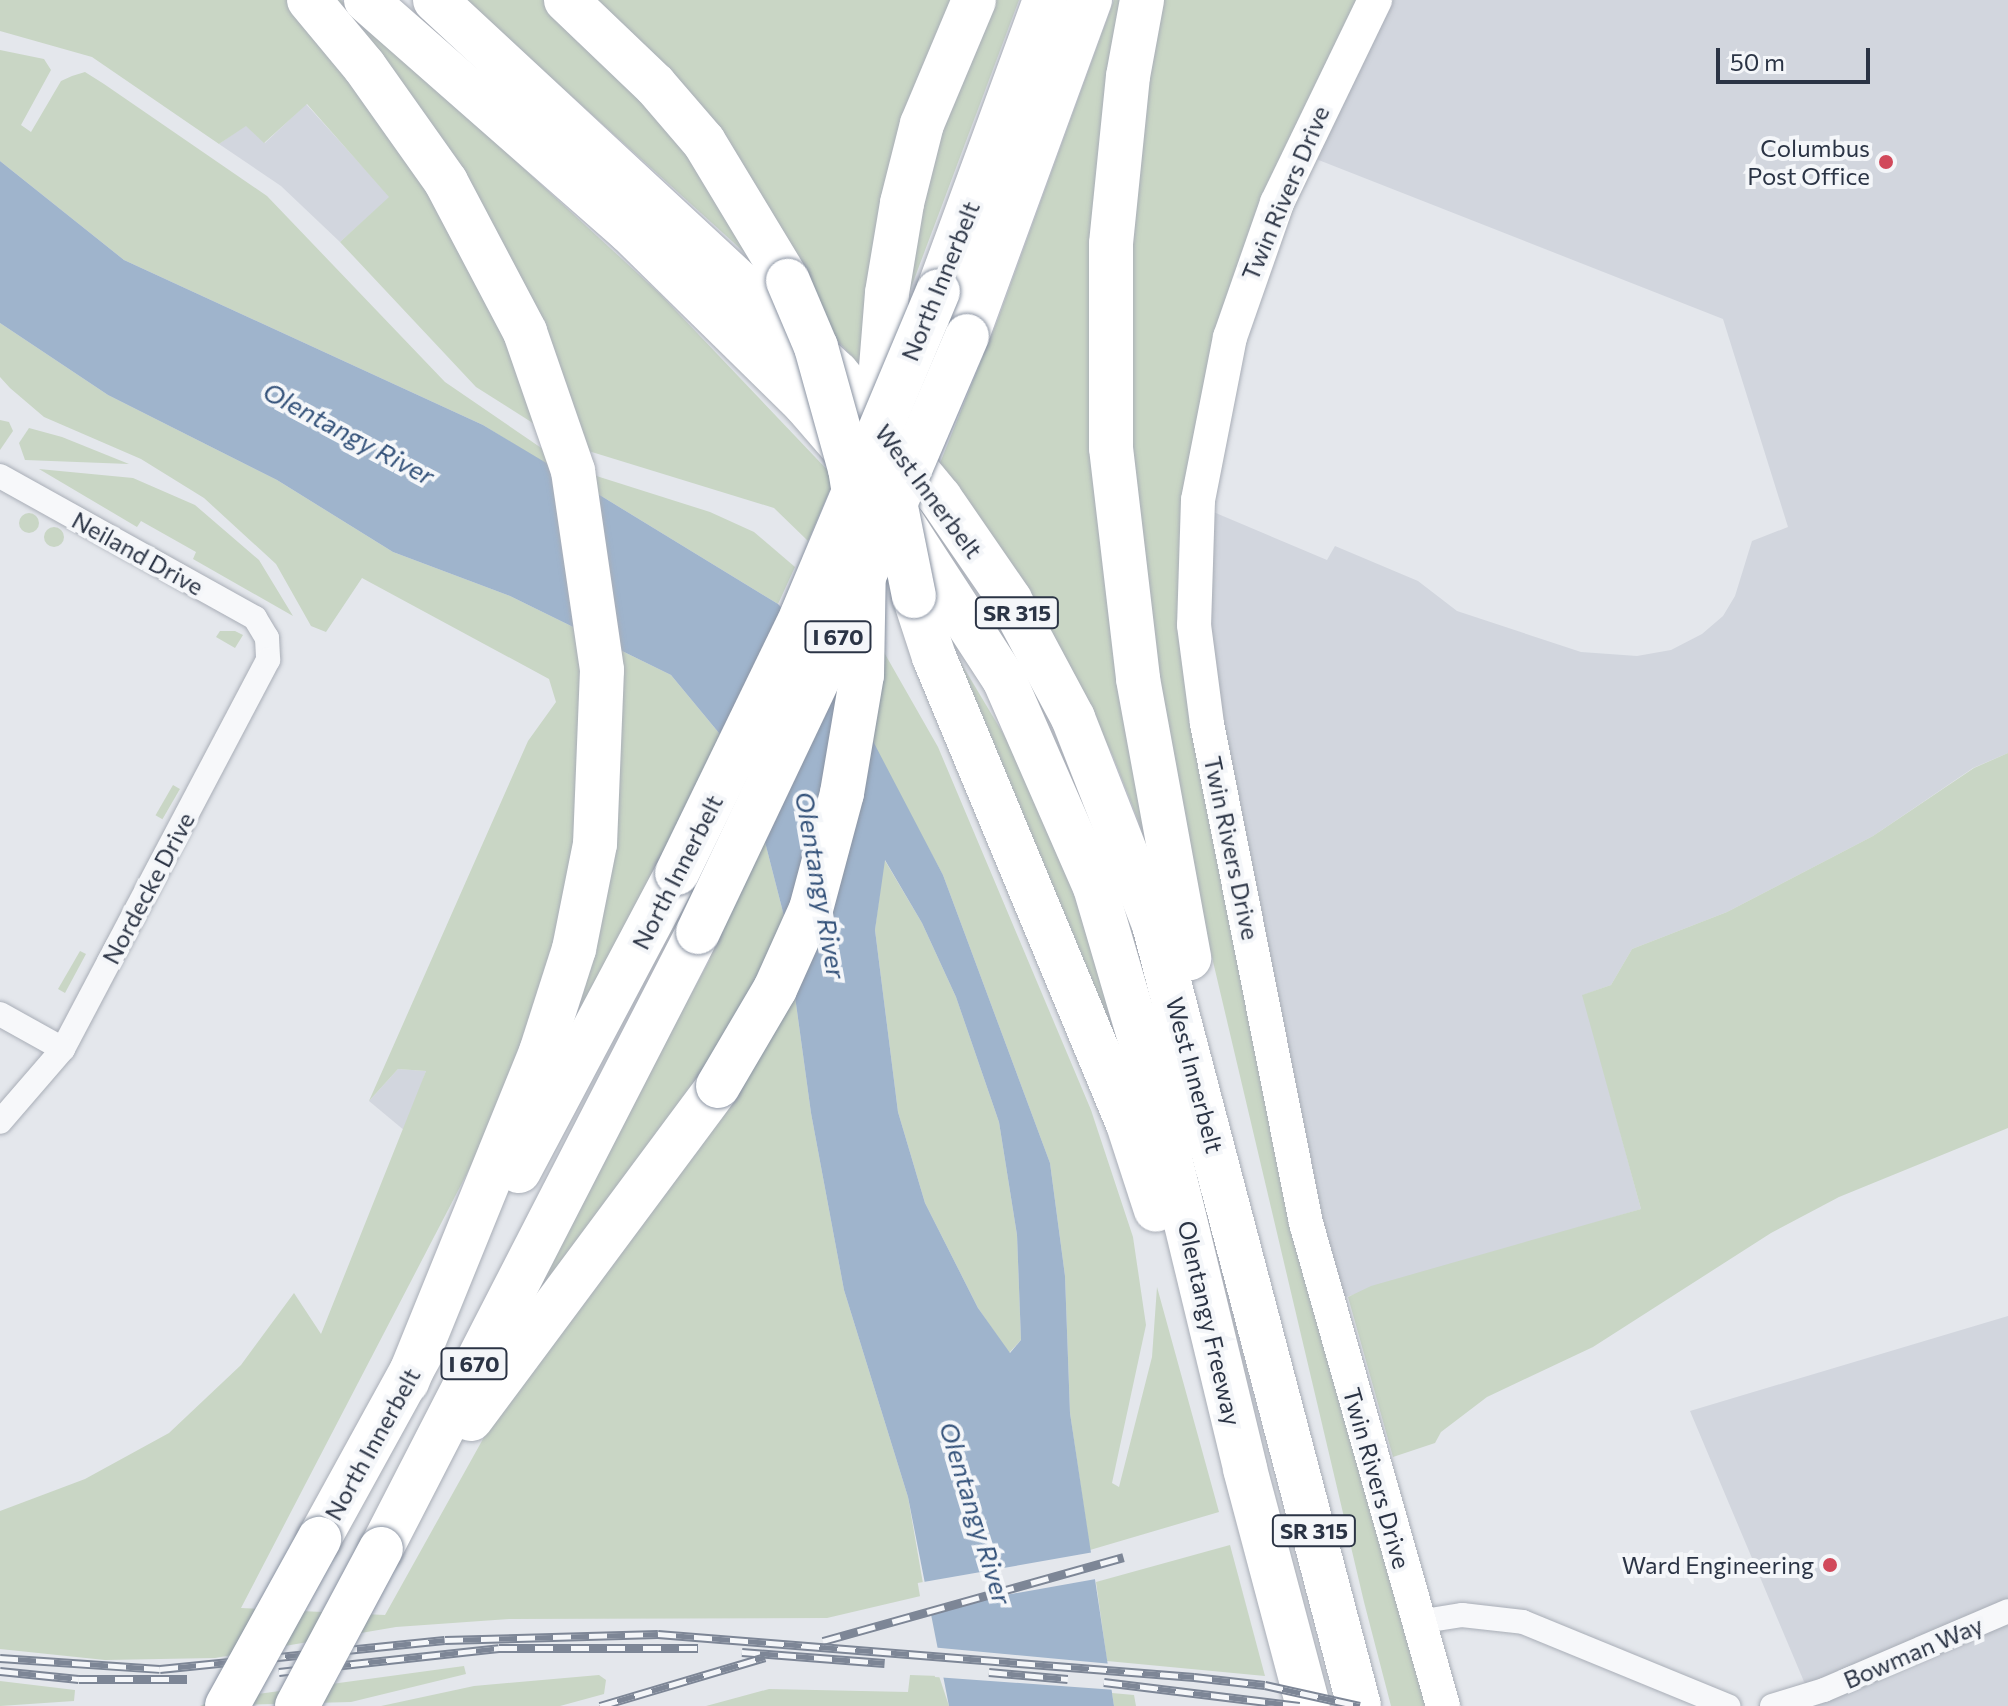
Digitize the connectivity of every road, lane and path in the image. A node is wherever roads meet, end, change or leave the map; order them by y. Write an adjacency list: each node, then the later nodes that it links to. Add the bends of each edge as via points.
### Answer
1 (309, 0): 17 (highway, via 364,66 446,182 491,259 554,410 573,471 596,601 602,762 595,844 574,949 541,1052)
2 (366, 0): 12 (highway, West Innerbelt / SR 315, via 683,284 805,404 895,512 1004,679 1068,818)
3 (435, 0): 16 (highway, West Innerbelt / SR 315, via 837,373 940,498 1010,600 1073,718 1154,925)
4 (566, 0): 19 (highway, bridge, via 655,85 704,142 788,281 816,347 850,469 864,555 862,675 842,793 811,909 775,989 718,1086 515,1356)
5 (974, 0): 18 (highway, bridge, via 922,124 902,203 880,380 892,487 914,596 934,657 1128,1124)
6 (1045, 0): 17 (highway, North Innerbelt / I 670, bridge, via 938,291 802,615 677,873)
7 (1090, 0): 19 (highway, North Innerbelt / I 670, bridge, via 967,336 835,644 698,932)
8 (1142, 0): 16 (highway, via 1128,76 1111,244 1111,448 1138,679)
9 (1375, 0): 21 (main road, Twin Rivers Drive, via 1277,203 1238,310 1205,454 1194,612 1207,724 1306,1223)
10 (0, 476): 11 (street, Neiland Drive, via 255,618)
11 (267, 638): 14 (street, Nordecke Drive, via 268,660 261,677)
12 (1112, 939): 18 (highway, Olentangy Freeway / SR 315)
13 (0, 1014): 14 (street)
14 (63, 1049): 15 (street, Nordecke Drive)
15 (0, 1122)
16 (1267, 1356): 25 (highway, Olentangy Freeway / SR 315)
17 (407, 1382): 22 (highway, North Innerbelt / I 670, bridge)
18 (1245, 1469): 24 (highway, Olentangy Freeway / SR 315)
19 (381, 1549): 23 (highway, North Innerbelt / I 670, bridge)
20 (2008, 1611): 28 (street, Bowman Way, via 1824,1690)
21 (1418, 1622): 26 (main road, Twin Rivers Drive); 27 (street, via 1462,1615 1523,1622)
22 (227, 1706)
23 (297, 1706)
24 (1308, 1706)
25 (1359, 1706)
26 (1443, 1706)
27 (1728, 1706)
28 (1772, 1706)

